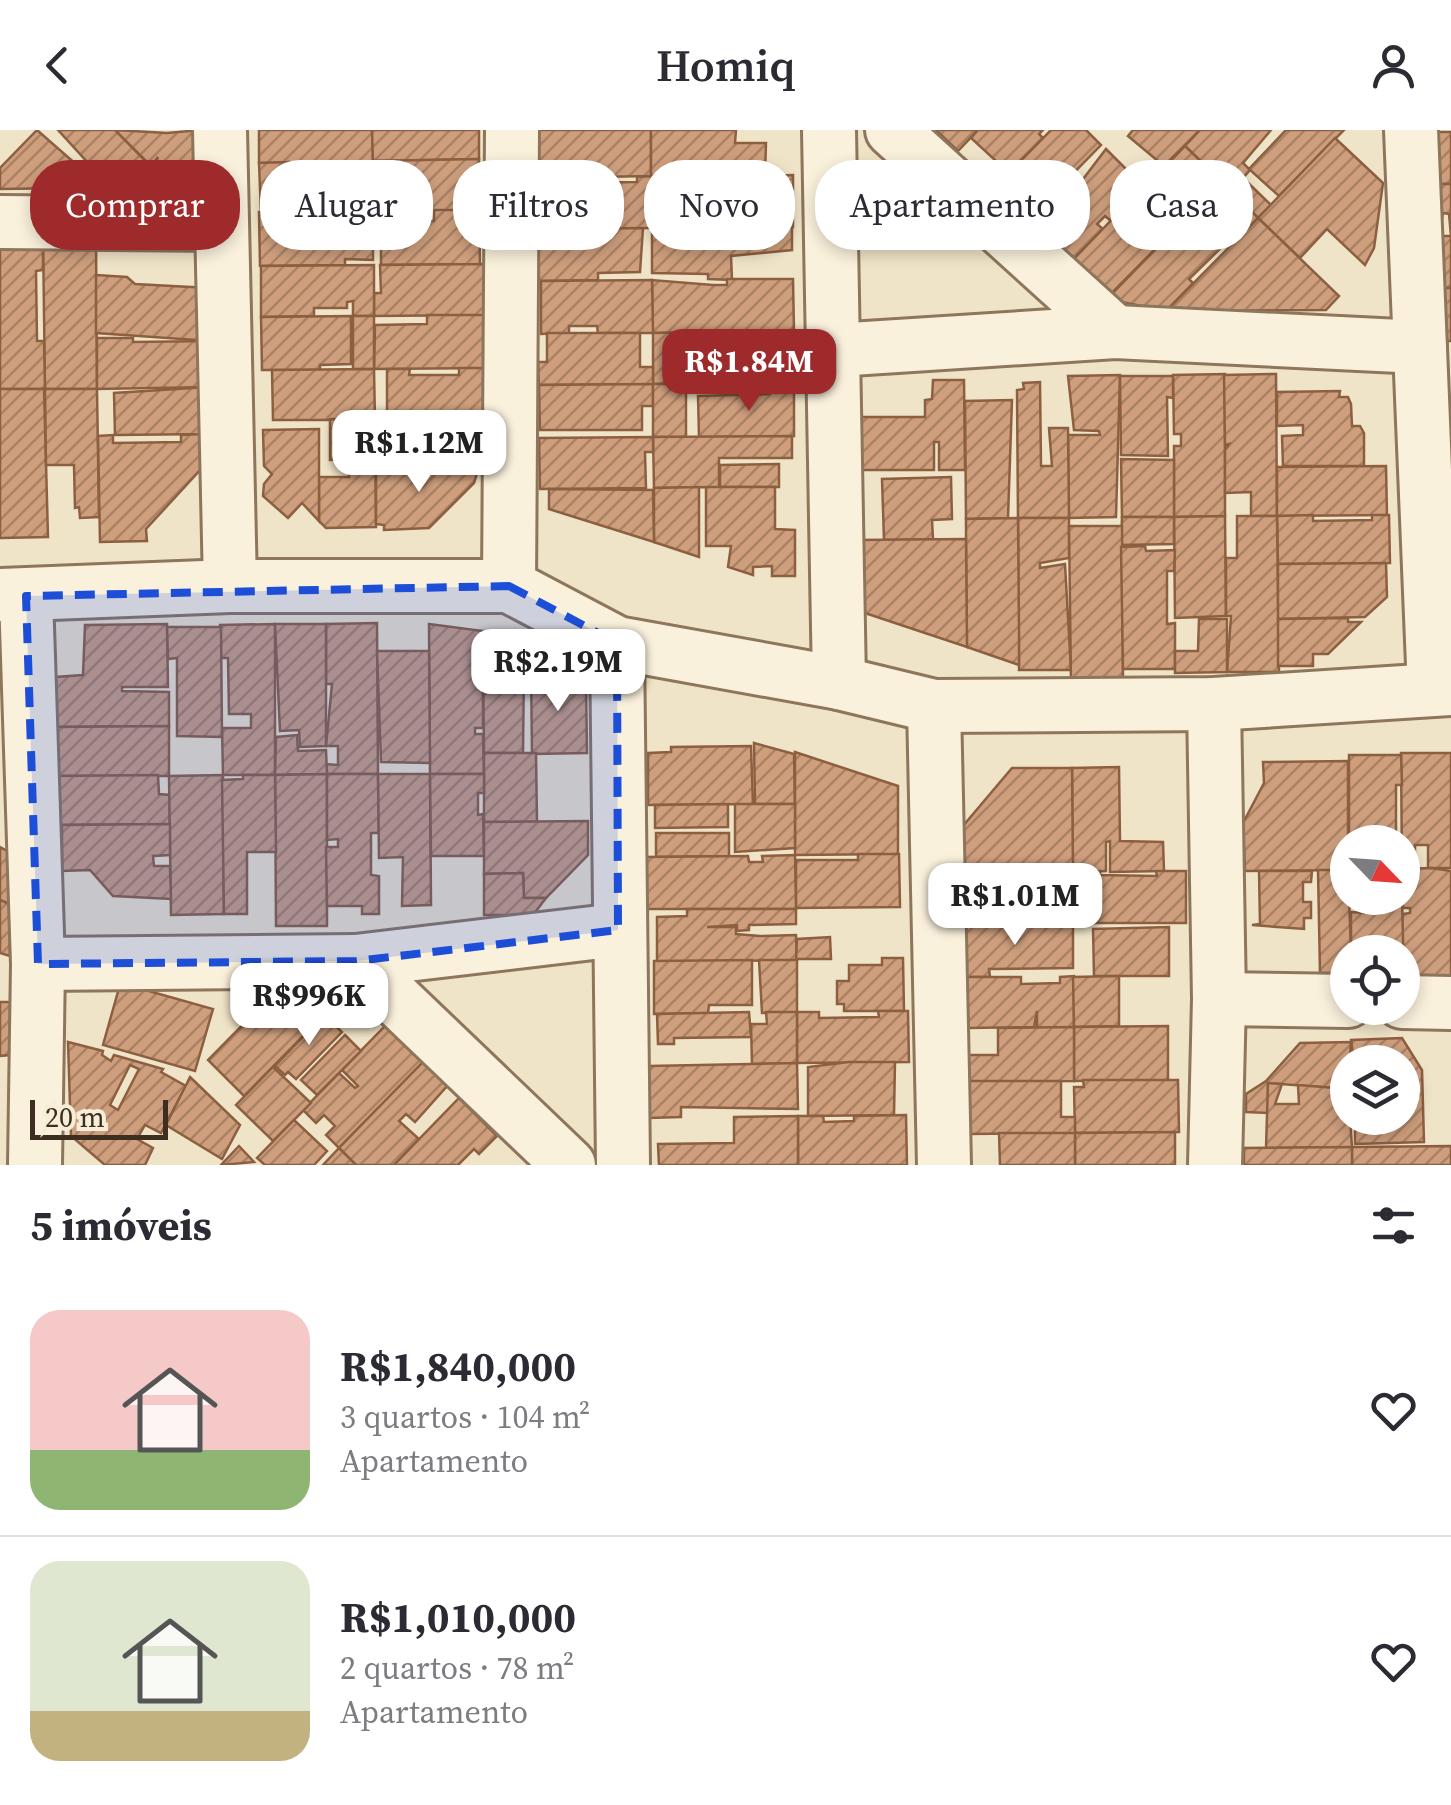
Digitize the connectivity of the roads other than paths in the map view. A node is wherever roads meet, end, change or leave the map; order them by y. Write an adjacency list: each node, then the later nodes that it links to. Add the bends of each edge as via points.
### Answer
1 (220, 130): 6 (street)
2 (512, 130): 14 (street)
3 (829, 130): 12 (street)
4 (892, 130): 10 (street)
5 (1411, 130): 11 (street)
6 (220, 160)
7 (0, 222): 8 (street)
8 (30, 222)
9 (221, 250): 13 (street)
10 (1115, 332): 11 (street); 12 (street)
11 (1420, 347): 18 (street)
12 (835, 350): 17 (street)
13 (230, 586): 14 (street); 15 (street)
14 (509, 586): 16 (street)
15 (13, 596): 23 (street)
16 (618, 643): 17 (street); 21 (street)
17 (839, 683): 20 (street)
18 (1442, 689): 19 (street)
19 (1214, 704): 20 (street); 24 (street)
20 (934, 706): 31 (street)
21 (618, 930): 22 (street); 30 (street)
22 (356, 961): 23 (street); 29 (street)
23 (38, 964): 28 (street)
24 (1218, 999): 25 (street); 32 (street)
25 (1330, 1002)
26 (1420, 1002): 27 (street)
27 (1451, 1003)
28 (36, 1165)
29 (569, 1165)
30 (623, 1165)
31 (944, 1165)
32 (1214, 1165)

